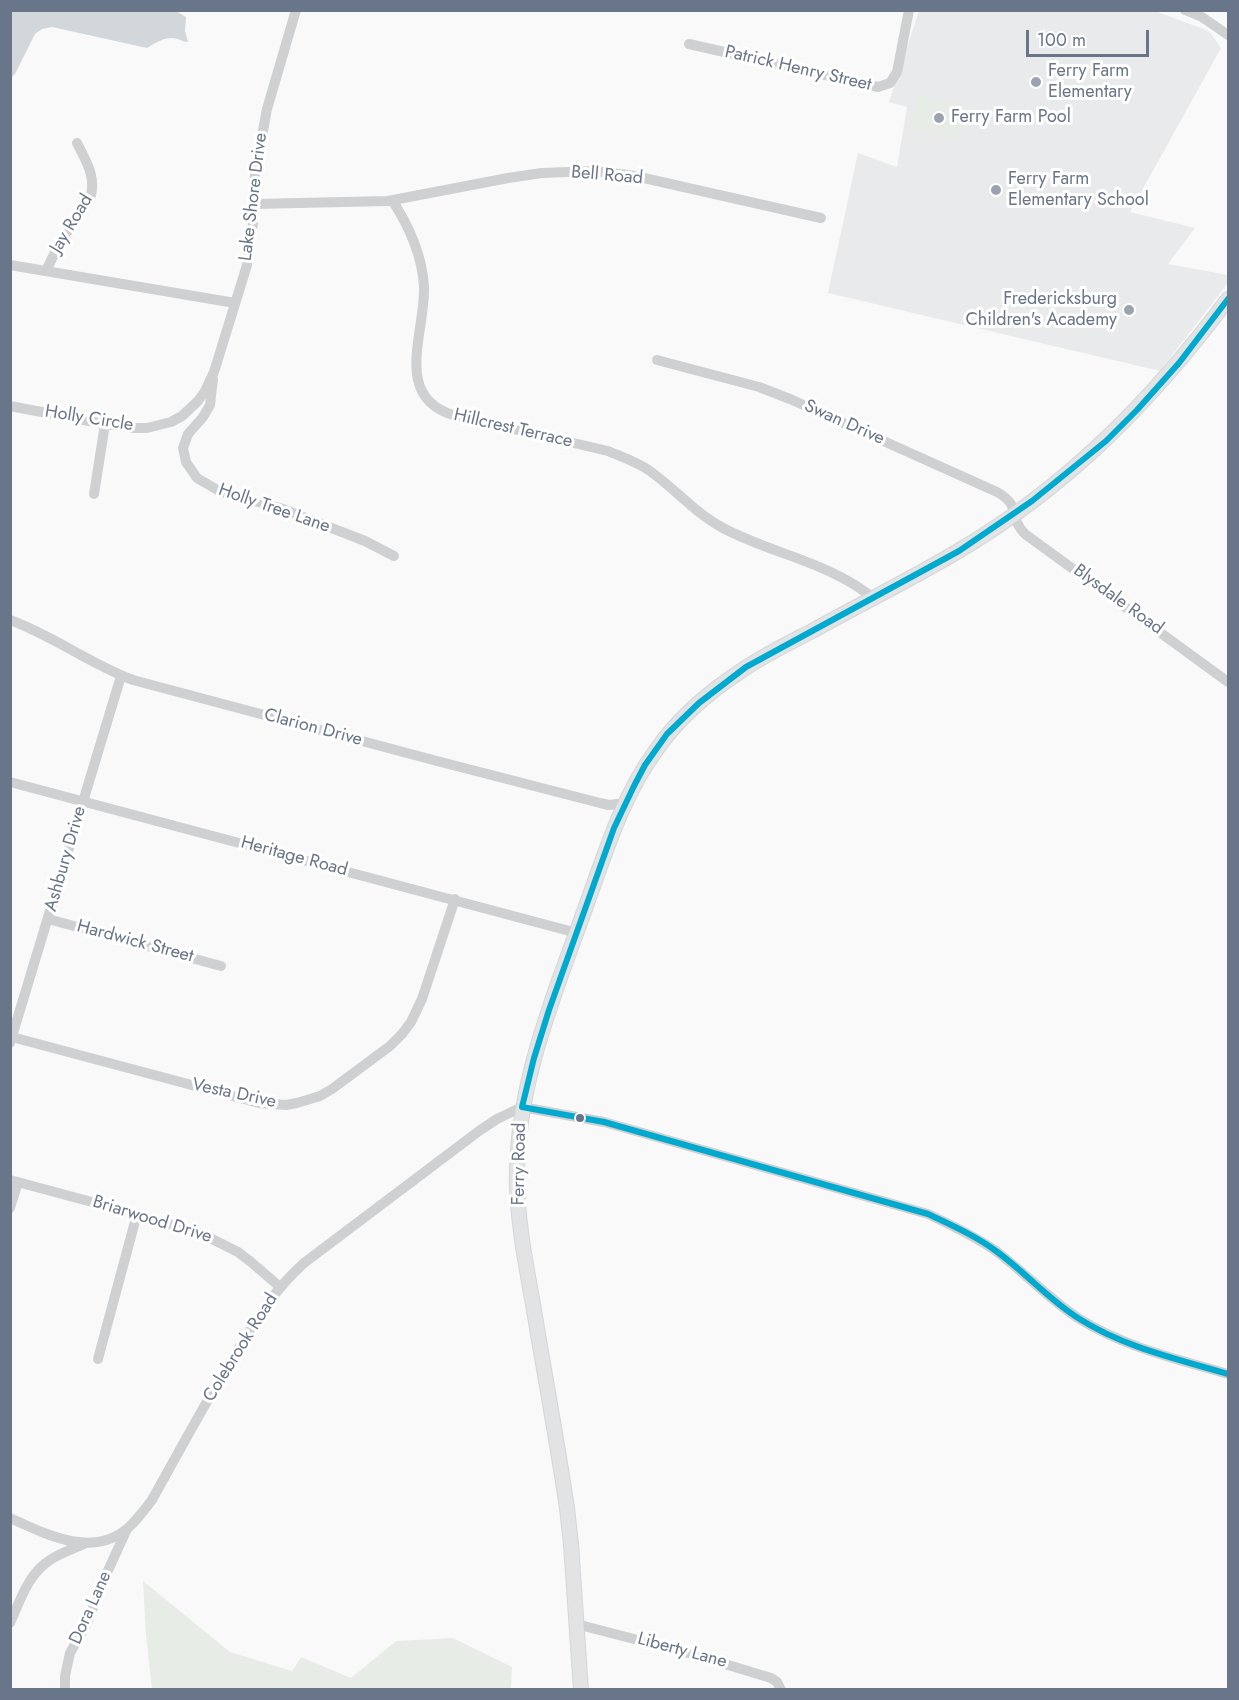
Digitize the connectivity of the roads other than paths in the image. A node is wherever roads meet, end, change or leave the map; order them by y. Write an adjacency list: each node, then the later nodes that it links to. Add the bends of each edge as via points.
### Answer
1 (296, 10): 8 (street, Lake Shore Drive, via 267,109 255,174)
2 (909, 10): 5 (street, Patrick Henry Street, via 897,69 894,78 884,86 874,87)
3 (1185, 10): 4 (street)
4 (1228, 33)
5 (689, 45)
6 (77, 142): 11 (street, Jay Road, via 92,174 93,191)
7 (392, 200): 8 (street); 9 (street, Bell Road, via 542,173 595,171 635,176); 21 (street, Hillcrest Terrace, via 419,256 424,299 416,372 420,388 437,409 627,458 722,527 834,573)
8 (254, 204): 12 (street, Lake Shore Drive, via 249,255)
9 (821, 218)
10 (10, 265): 11 (street)
11 (46, 271): 12 (street)
12 (235, 303): 15 (street, Holly Circle)
13 (1227, 305): 19 (main road, Ferry Road, via 1114,433)
14 (657, 360): 19 (street, Swan Drive, via 790,399 1007,497)
15 (214, 372): 17 (street, Holly Circle, via 198,401 171,422 147,428); 20 (street, Holly Tree Lane, via 210,405 188,434 183,448 186,462 197,478 221,492 280,508)
16 (10, 406): 17 (street, Holly Circle)
17 (105, 424): 18 (street)
18 (94, 494)
19 (1014, 514): 21 (main road, Ferry Road, via 959,551); 24 (street, Blysdale Road, via 1024,534)
20 (394, 556)
21 (873, 598): 27 (main road, Ferry Road, via 746,667 715,689 658,747)
22 (10, 620): 23 (street, Clarion Drive)
23 (121, 676): 26 (street, Ashbury Drive); 27 (street, Clarion Drive, via 600,803)
24 (1228, 682)
25 (10, 782): 26 (street, Heritage Road)
26 (83, 801): 28 (street, Heritage Road); 29 (street, Ashbury Drive)
27 (626, 803): 30 (main road, Ferry Road)
28 (454, 899): 30 (street, Heritage Road); 32 (street, Vesta Drive, via 411,1022 390,1046 332,1089 310,1100 286,1105 259,1103)
29 (48, 919): 31 (street, Hardwick Street); 32 (street, Ashbury Drive)
30 (577, 933): 33 (main road, Ferry Road, via 535,1053)
31 (221, 966)
32 (11, 1040)
33 (522, 1107): 37 (street, Colebrook Road, via 479,1131 304,1263); 39 (street, via 604,1122 928,1214 994,1250 1081,1320 1150,1352); 44 (main road, Ferry Road, via 517,1163 519,1216 564,1489)
34 (14, 1181): 35 (street); 36 (street, Briarwood Drive)
35 (10, 1208)
36 (137, 1214): 37 (street, Briarwood Drive, via 219,1242); 38 (street)
37 (280, 1287): 41 (street, Colebrook Road, via 224,1373 152,1500)
38 (98, 1359)
39 (1228, 1374)
40 (10, 1518): 42 (street, Colebrook Road, via 45,1534)
41 (128, 1529): 42 (street, Colebrook Road); 45 (street, Dora Lane, via 70,1653)
42 (88, 1543): 43 (street, via 42,1565 28,1584)
43 (10, 1623)
44 (576, 1624): 46 (main road, Ferry Road); 47 (street, Liberty Lane, via 771,1677)
45 (65, 1689)
46 (581, 1689)
47 (781, 1689)

